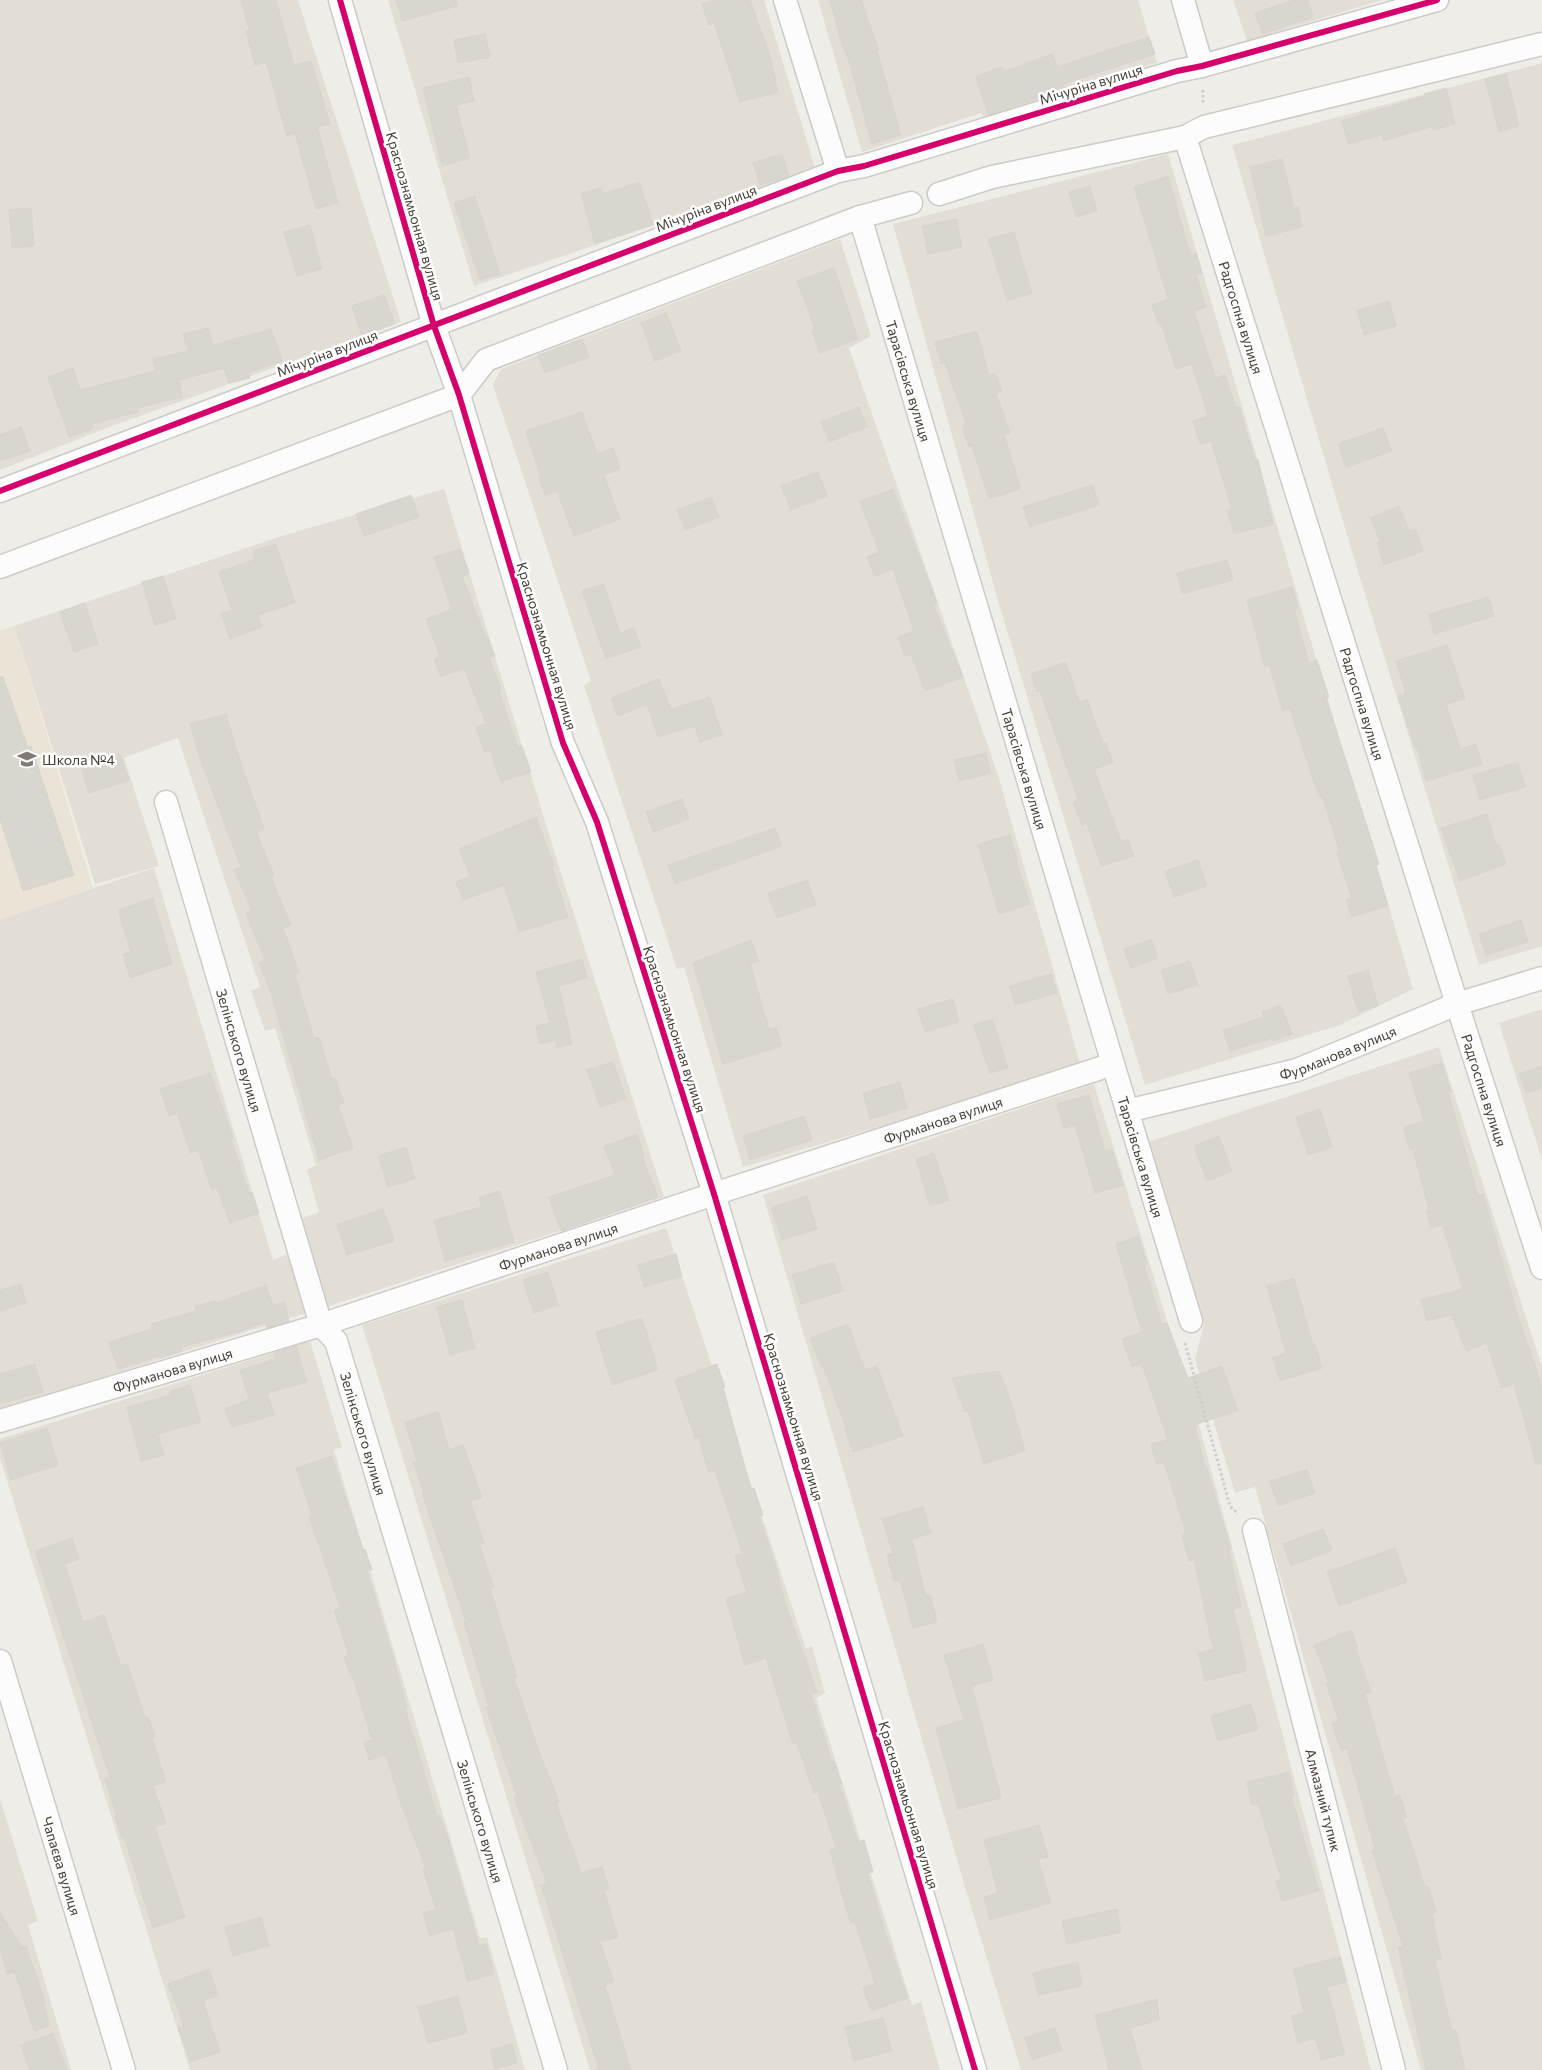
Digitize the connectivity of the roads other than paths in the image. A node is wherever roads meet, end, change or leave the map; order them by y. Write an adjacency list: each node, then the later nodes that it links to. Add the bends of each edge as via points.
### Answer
1 (340, 0): 12 (street, Краснознамьонная вулиця)
2 (785, 0): 8 (street)
3 (1183, 0): 6 (street)
4 (1437, 0): 6 (street, Мічуріна вулиця)
5 (1542, 44): 7 (street)
6 (1202, 66): 8 (street, Мічуріна вулиця)
7 (1195, 132): 9 (street, via 992,177); 18 (street, Радгоспна вулиця)
8 (838, 171): 12 (street, Мічуріна вулиця)
9 (939, 194)
10 (912, 203): 11 (street)
11 (860, 217): 13 (street, via 486,360); 19 (street, Тарасівська вулиця)
12 (434, 326): 13 (street, Краснознамьонная вулиця); 14 (street, Мічуріна вулиця)
13 (459, 396): 15 (street); 21 (street, Краснознамьонная вулиця, via 563,743 597,822)
14 (0, 491)
15 (0, 567)
16 (166, 802): 24 (street, Зелінського вулиця)
17 (1542, 978): 18 (street, Фурманова вулиця)
18 (1457, 1004): 20 (street, Фурманова вулиця, via 1297,1070); 22 (street, Радгоспна вулиця)
19 (1113, 1064): 20 (street, Тарасівська вулиця); 21 (street, Фурманова вулиця)
20 (1127, 1111): 23 (street, Тарасівська вулиця)
21 (714, 1194): 24 (street, Фурманова вулиця); 30 (street, Краснознамьонная вулиця)
22 (1542, 1268)
23 (1192, 1321)
24 (321, 1325): 25 (street, Фурманова вулиця); 29 (street, Зелінського вулиця, via 336,1342)
25 (0, 1421)
26 (1254, 1530): 31 (street, Алмазний тупик)
27 (0, 1661): 28 (street, Чапаєва вулиця)
28 (124, 2070)
29 (556, 2070)
30 (975, 2070)
31 (1394, 2070)

